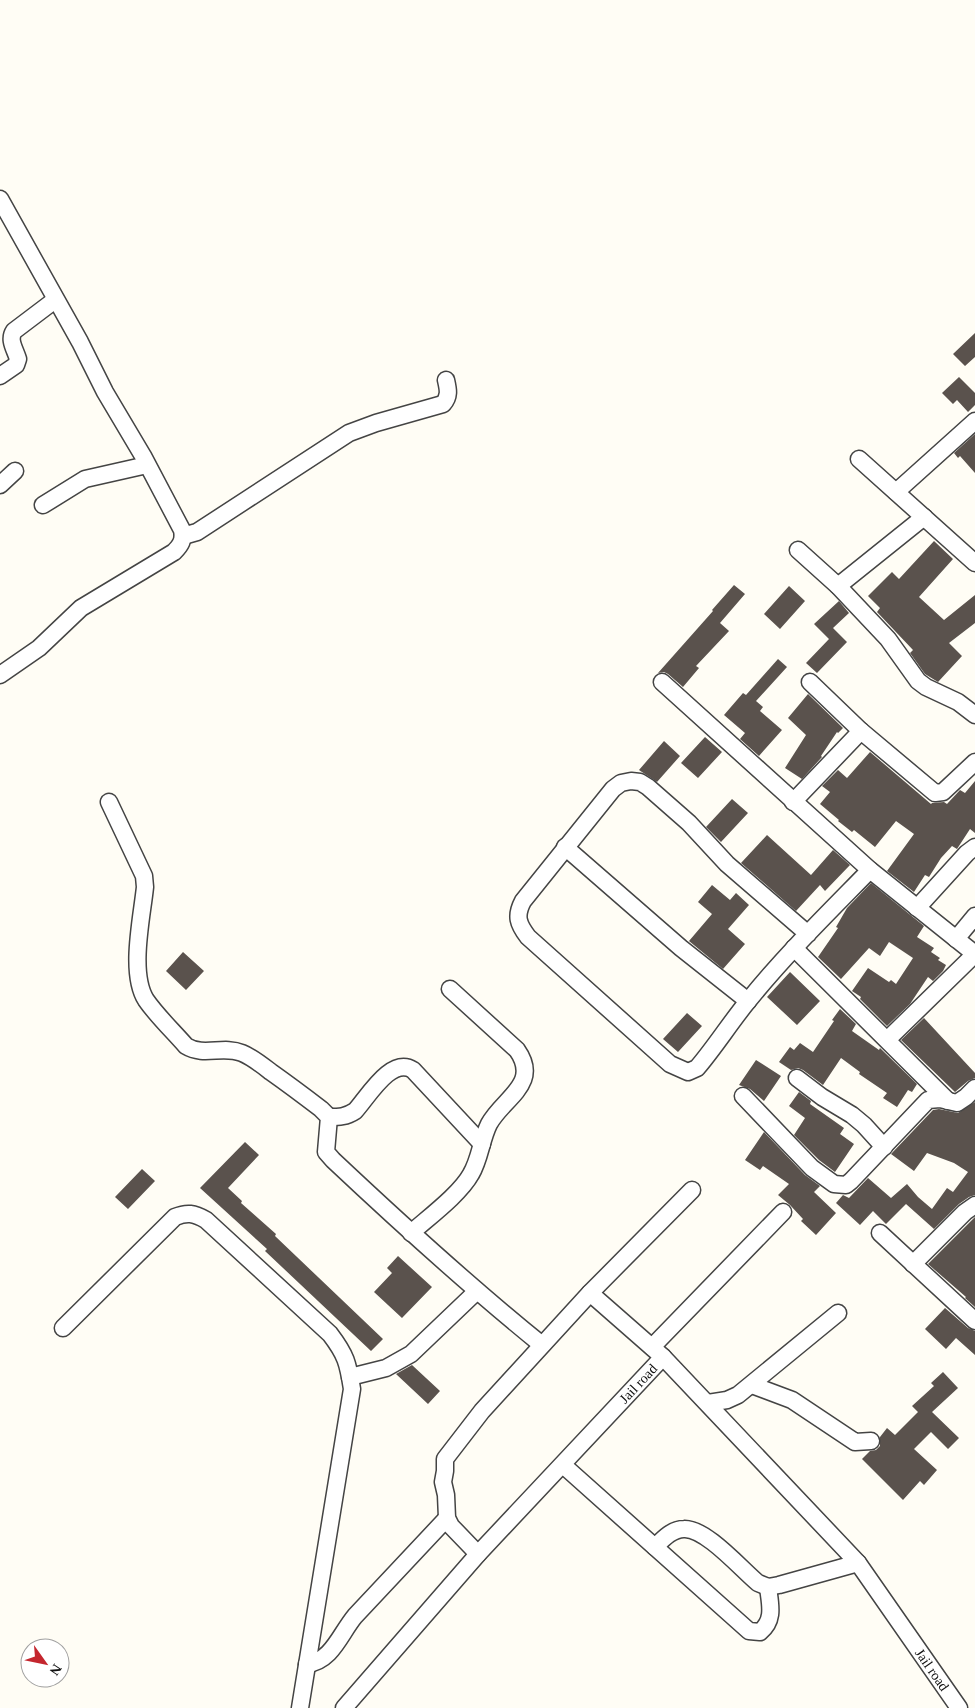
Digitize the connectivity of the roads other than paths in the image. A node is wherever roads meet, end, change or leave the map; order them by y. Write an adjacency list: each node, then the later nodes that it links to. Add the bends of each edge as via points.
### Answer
1 (0, 198): 2 (street)
2 (55, 300): 3 (street); 8 (street)
3 (6, 334): 4 (street, via 18,359 16,365)
4 (0, 376)
5 (446, 380): 14 (street, via 448,393 443,404 349,433 197,532)
6 (975, 421): 11 (street)
7 (859, 459): 11 (street)
8 (147, 465): 12 (street, via 84,479); 14 (street)
9 (14, 471): 10 (street)
10 (0, 485)
11 (896, 492): 13 (street)
12 (43, 505)
13 (924, 517): 16 (street); 17 (street)
14 (183, 536): 18 (street, via 180,547 174,552 81,608 39,648)
15 (798, 550): 17 (street)
16 (975, 563)
17 (838, 586): 21 (street, via 888,639 918,681)
18 (0, 675)
19 (662, 682): 25 (street)
20 (810, 682): 22 (street)
21 (975, 715)
22 (861, 731): 23 (street, via 935,793 943,792); 25 (street)
23 (975, 762)
24 (109, 802): 42 (street, via 144,876 137,962 139,981 146,999 186,1046 194,1051 242,1053 321,1108)
25 (793, 802): 28 (street)
26 (565, 847): 31 (street, via 613,789 621,783 640,782 680,814 727,864); 36 (street, via 681,948); 36 (street, via 522,901 517,920 528,937 670,1064 688,1072 697,1068)
27 (975, 847): 29 (street)
28 (870, 870): 29 (street); 31 (street)
29 (917, 908): 32 (street)
30 (975, 916): 32 (street)
31 (808, 934): 33 (street)
32 (956, 939): 34 (street)
33 (794, 948): 36 (street); 37 (street)
34 (975, 954): 37 (street)
35 (450, 989): 43 (street, via 517,1050 525,1068 517,1092 490,1123)
36 (748, 1001)
37 (888, 1039): 41 (street)
38 (797, 1078): 44 (street, via 822,1098 852,1115)
39 (975, 1088): 41 (street, via 957,1103)
40 (743, 1096): 44 (street, via 812,1168 834,1184 846,1185 852,1181)
41 (948, 1100): 44 (street, via 928,1100)
42 (329, 1117): 43 (street, via 349,1115 391,1070 407,1066); 49 (street, via 326,1152)
43 (482, 1144): 49 (street, via 465,1184)
44 (884, 1147)
45 (692, 1190): 52 (street)
46 (975, 1205): 50 (street)
47 (783, 1212): 57 (street)
48 (880, 1232): 50 (street)
49 (411, 1233): 51 (street)
50 (913, 1264): 54 (street)
51 (477, 1291): 56 (street); 58 (street, via 411,1354 386,1368)
52 (590, 1293): 56 (street); 57 (street)
53 (838, 1313): 59 (street)
54 (975, 1321)
55 (63, 1328): 58 (street, via 174,1217 196,1214 330,1334 343,1352)
56 (542, 1345): 63 (street, via 446,1456 443,1482)
57 (658, 1352): 60 (street, Jail road); 62 (street, Jail road)
58 (350, 1377): 68 (street, via 352,1389)
59 (752, 1385): 60 (street, via 727,1400); 61 (street, via 792,1400 855,1442)
60 (708, 1403): 66 (street, Jail road)
61 (871, 1442)
62 (563, 1465): 64 (street); 65 (street, Jail road)
63 (447, 1518): 65 (street); 68 (street, via 354,1616 327,1657)
64 (655, 1547): 67 (street, via 670,1533 694,1530 758,1583); 67 (street, via 749,1631 760,1632 770,1621)
65 (478, 1554): 70 (street, Jail road)
66 (858, 1563): 67 (street); 71 (street, Jail road)
67 (768, 1587)
68 (307, 1664): 69 (street)
69 (300, 1708)
70 (344, 1708)
71 (959, 1708)

